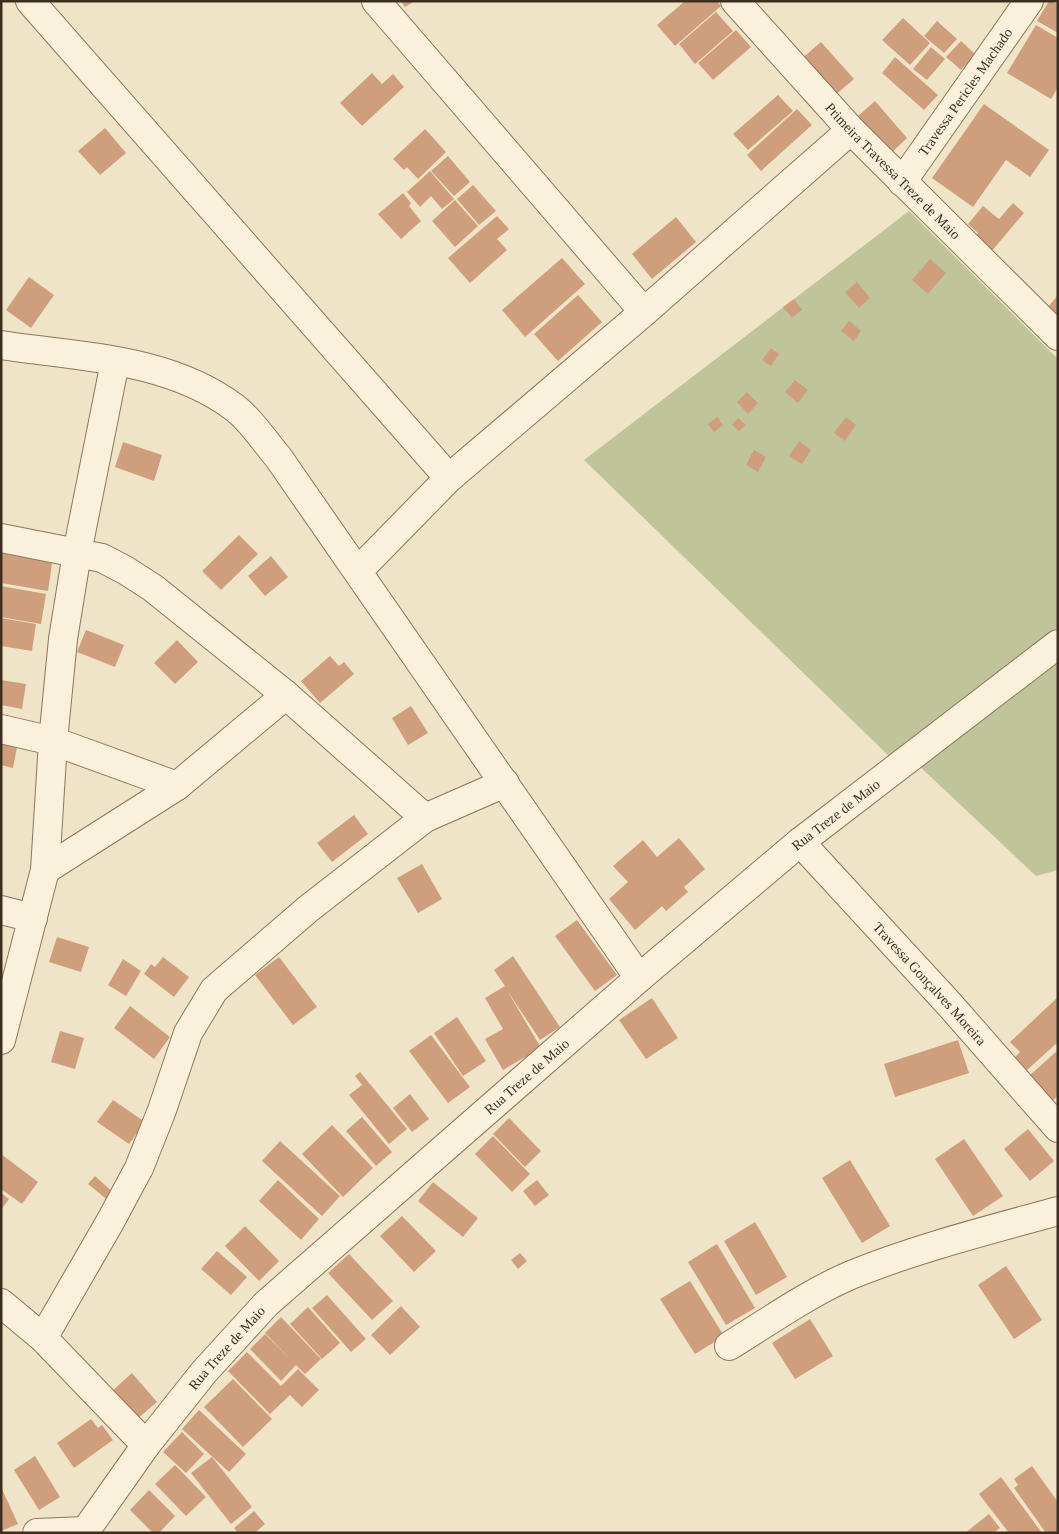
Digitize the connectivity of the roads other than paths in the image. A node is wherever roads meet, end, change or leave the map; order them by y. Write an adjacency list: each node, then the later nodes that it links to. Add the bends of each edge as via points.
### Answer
1 (30, 1): 11 (street)
2 (376, 1): 7 (street)
3 (735, 1): 5 (street, Primeira Travessa Treze de Maio)
4 (1029, 1): 6 (street, Travessa Pericles Machado)
5 (850, 130): 6 (street, Primeira Travessa Treze de Maio); 7 (street)
6 (902, 182): 8 (street, Primeira Travessa Treze de Maio)
7 (644, 312): 11 (street)
8 (1058, 336)
9 (1, 345): 10 (street)
10 (115, 362): 13 (street); 14 (street, via 161,370 202,387 237,409 278,457)
11 (449, 478): 14 (street)
12 (1, 538): 13 (street)
13 (77, 553): 16 (street, via 102,558 139,579); 18 (street, via 63,639)
14 (358, 571): 19 (street)
15 (1058, 644): 22 (street, Rua Treze de Maio)
16 (286, 695): 20 (street); 21 (street)
17 (1, 729): 18 (street)
18 (53, 741): 20 (street); 23 (street)
19 (505, 783): 21 (street); 26 (street)
20 (177, 786): 23 (street)
21 (425, 818): 31 (street, via 308,909 214,990 188,1034 139,1168)
22 (800, 842): 26 (street, Rua Treze de Maio); 28 (street, Travessa Gonçalves Moreira)
23 (46, 870): 25 (street)
24 (1, 910): 25 (street)
25 (34, 918): 27 (street)
26 (639, 978): 33 (street, Rua Treze de Maio, via 266,1304 204,1372)
27 (1, 1040)
28 (1058, 1128)
29 (1058, 1211): 32 (street, via 991,1229 849,1276)
30 (1, 1303): 31 (street)
31 (43, 1338): 33 (street)
32 (729, 1346)
33 (146, 1445): 34 (street, Rua Treze de Maio)
34 (85, 1532): 35 (street, Rua Treze de Maio)
35 (37, 1533)

